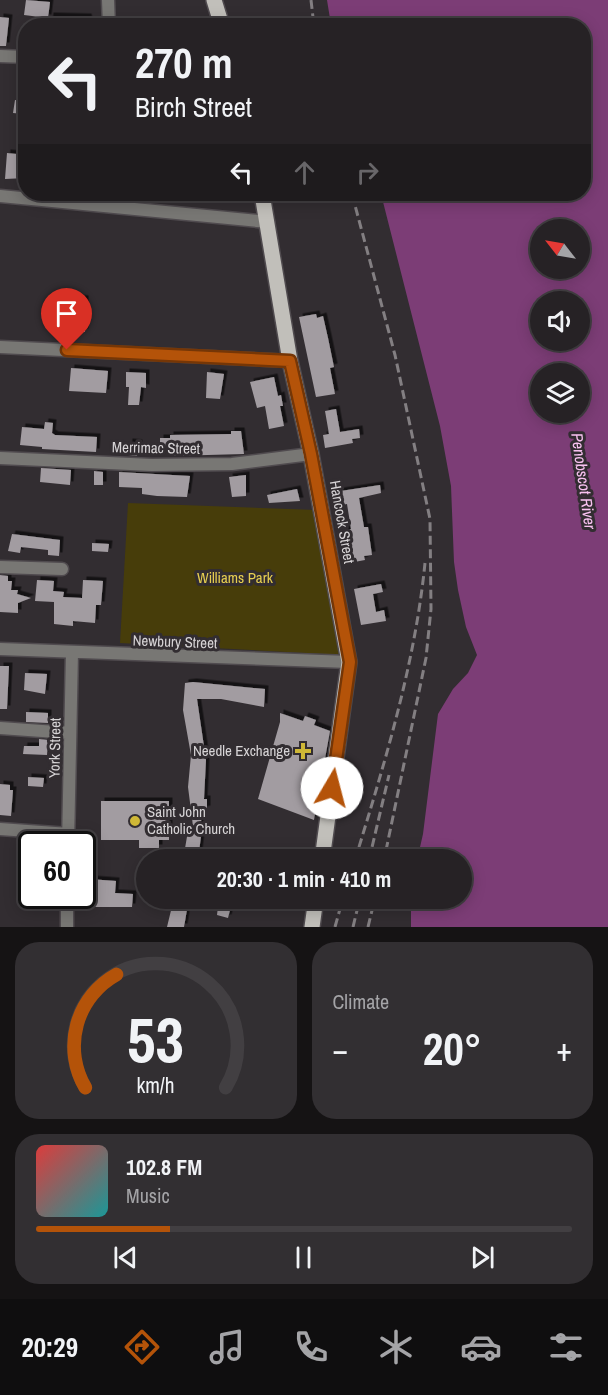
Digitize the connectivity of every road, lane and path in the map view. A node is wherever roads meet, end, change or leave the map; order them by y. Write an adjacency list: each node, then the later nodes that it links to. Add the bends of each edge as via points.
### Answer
1 (108, 0): 3 (street)
2 (214, 0): 4 (main road)
3 (109, 18)
4 (220, 18)
5 (0, 56): 6 (street)
6 (18, 57)
7 (0, 196): 8 (street)
8 (18, 198)
9 (52, 201): 11 (street)
10 (264, 201): 11 (main road, Hancock Street)
11 (268, 222): 13 (main road, Hancock Street)
12 (0, 347): 13 (street)
13 (290, 361): 14 (main road, Hancock Street)
14 (311, 454): 15 (street, Merrimac Street, via 232,464 163,465); 20 (main road, Hancock Street)
15 (0, 458)
16 (0, 567): 17 (street)
17 (62, 569)
18 (0, 649): 19 (street, Newbury Street)
19 (72, 652): 20 (street, Newbury Street); 22 (street, York Street)
20 (350, 662): 26 (main road, Hancock Street)
21 (0, 728): 22 (street)
22 (70, 733): 24 (street, York Street)
23 (0, 829): 25 (street)
24 (69, 831)
25 (18, 832)
26 (324, 849)
27 (67, 909): 29 (street)
28 (314, 909): 30 (main road)
29 (67, 927)
30 (312, 927)

